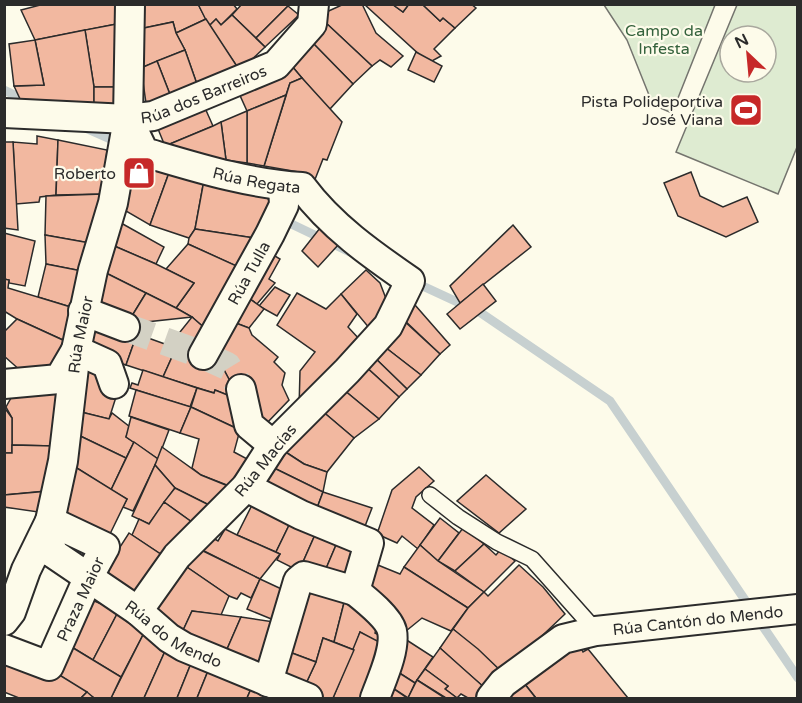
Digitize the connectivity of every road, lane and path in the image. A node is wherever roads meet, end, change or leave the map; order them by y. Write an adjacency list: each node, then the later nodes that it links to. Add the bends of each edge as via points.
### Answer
1 (130, 4): 4 (street, Rúa Maior)
2 (314, 4): 4 (street, Rúa dos Barreiros, via 312,24 276,65 153,116)
3 (4, 112): 4 (street, Rúa dos Barreiros)
4 (128, 119): 5 (street, Rúa Regata, via 144,152 209,171); 7 (street, Rúa Maior, via 113,202)
5 (283, 186): 6 (street, Rúa Regata, via 302,187 327,216); 10 (street, Rúa Tulla, via 284,205)
6 (410, 281): 14 (street, Rúa Macías, via 388,326)
7 (83, 311): 8 (street); 9 (street, Rúa Maior)
8 (125, 327)
9 (76, 350): 11 (street, via 59,379); 12 (street, via 107,364); 17 (street, Rúa Maior, via 63,461)
10 (203, 355)
11 (4, 384)
12 (114, 384)
13 (242, 389): 14 (street, via 249,425)
14 (273, 445): 15 (street, Rúa Macías)
15 (246, 487): 20 (street, via 369,543); 22 (street, Rúa Macías, via 177,556)
16 (430, 495): 25 (lane, Rúa Cantón do Mendo, via 497,542 532,559)
17 (50, 521): 18 (street, Rúa Maior); 19 (street, Praza Maior, via 105,547); 23 (street)
18 (51, 552): 19 (street, Rúa do Mendo); 24 (street)
19 (89, 576): 22 (street, Rúa do Mendo); 26 (street, Praza Maior, via 49,666)
20 (354, 591): 27 (street, via 304,576 298,582); 29 (street, via 392,629 393,646)
21 (798, 609): 25 (street, Rúa Cantón do Mendo)
22 (138, 610): 27 (street, Rúa do Mendo, via 184,647)
23 (4, 621)
24 (4, 627)
25 (596, 631): 30 (street, Rúa Cantón do Mendo, via 563,639 503,684)
26 (4, 649)
27 (268, 682): 28 (street, Rúa do Mendo)
28 (308, 699)
29 (375, 699)
30 (491, 699)

